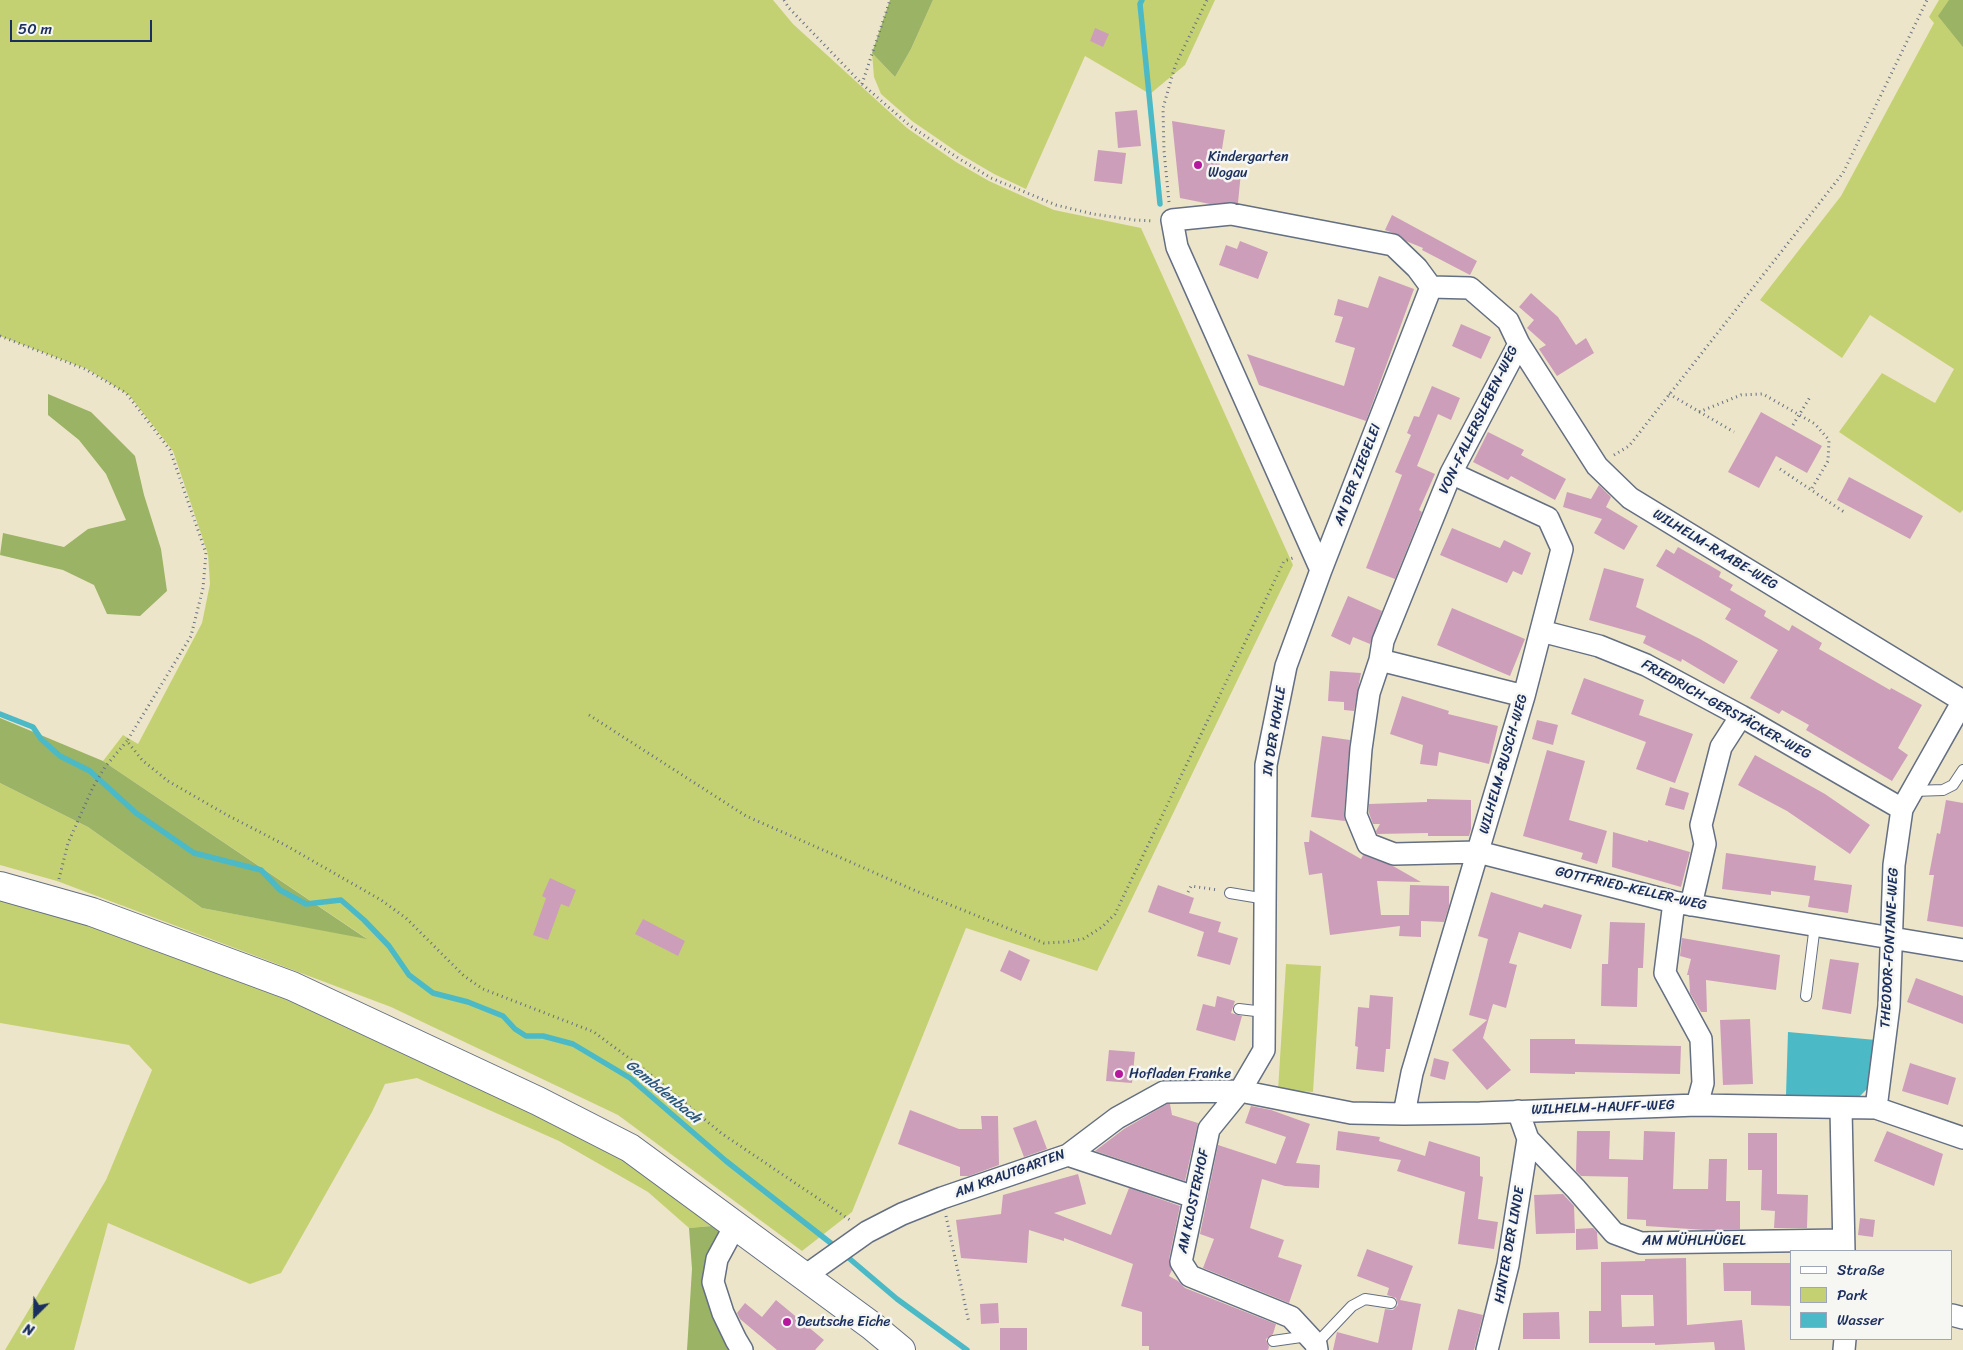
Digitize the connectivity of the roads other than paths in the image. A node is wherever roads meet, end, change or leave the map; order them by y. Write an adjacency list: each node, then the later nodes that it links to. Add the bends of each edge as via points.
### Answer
1 (1430, 288): 2 (street, VON-FALLERSLEBEN-WEG, via 1470,288 1508,321); 4 (street, AN DER ZIEGELEI); 4 (street, via 1417,268 1393,245 1230,214 1172,220 1177,247)
2 (1519, 344): 3 (street, VON-FALLERSLEBEN-WEG); 8 (street, WILHELM-RAABE-WEG, via 1597,466 1630,498)
3 (1451, 473): 5 (street, WILHELM-BUSCH-WEG, via 1548,518 1562,549); 6 (street, VON-FALLERSLEBEN-WEG, via 1383,641)
4 (1317, 560): 15 (street, IN DER HOHLE, via 1286,666 1266,765)
5 (1542, 631): 7 (street, WILHELM-BUSCH-WEG); 9 (street, FRIEDRICH-GERSTÄCKER-WEG, via 1599,646 1646,665)
6 (1380, 660): 7 (street); 12 (street, VON-FALLERSLEBEN-WEG, via 1369,693 1356,815 1368,844 1394,854)
7 (1524, 696): 12 (street, WILHELM-BUSCH-WEG)
8 (1963, 701): 11 (street, THEODOR-FONTANE-WEG)
9 (1741, 716): 11 (street, FRIEDRICH-GERSTÄCKER-WEG); 16 (street, via 1721,747 1701,825 1705,844)
10 (1963, 770): 11 (lane, via 1953,785)
11 (1907, 800): 18 (street, THEODOR-FONTANE-WEG, via 1894,865)
12 (1478, 852): 16 (street, GOTTFRIED-KELLER-WEG); 28 (street, WILHELM-BUSCH-WEG, via 1412,1073)
13 (0, 886): 33 (main road, via 92,912 292,986 538,1101 630,1148)
14 (1230, 892): 15 (lane)
15 (1266, 900): 22 (street, IN DER HOHLE)
16 (1682, 903): 17 (street, GOTTFRIED-KELLER-WEG); 24 (street, via 1666,973 1701,1039 1703,1083)
17 (1815, 925): 18 (street, GOTTFRIED-KELLER-WEG); 20 (lane)
18 (1892, 937): 19 (street, GOTTFRIED-KELLER-WEG); 25 (street, THEODOR-FONTANE-WEG)
19 (1963, 950)
20 (1806, 996)
21 (1239, 1009): 22 (lane)
22 (1264, 1012): 23 (street, IN DER HOHLE, via 1264,1050)
23 (1240, 1091): 28 (street, WILHELM-HAUFF-WEG, via 1351,1113); 31 (street, AM KRAUTGARTEN, via 1164,1092 1117,1118); 32 (street, AM KLOSTERHOF, via 1209,1129)
24 (1697, 1105): 26 (street, WILHELM-HAUFF-WEG); 27 (street, WILHELM-HAUFF-WEG)
25 (1876, 1108): 26 (street, WILHELM-HAUFF-WEG); 29 (street, WILHELM-HAUFF-WEG)
26 (1841, 1109): 34 (street, AM MÜHLHÜGEL)
27 (1518, 1111): 28 (street, WILHELM-HAUFF-WEG); 30 (street, AM MÜHLHÜGEL)
28 (1404, 1114)
29 (1963, 1138)
30 (1528, 1139): 34 (street, AM MÜHLHÜGEL, via 1614,1234 1641,1243); 41 (street, HINTER DER LINDE, via 1508,1265)
31 (1068, 1155): 32 (street); 35 (street, AM KRAUTGARTEN, via 902,1214 861,1236)
32 (1194, 1197): 38 (street, AM KLOSTERHOF, via 1181,1262 1190,1276 1292,1317)
33 (740, 1227): 35 (main road); 39 (street, via 730,1235 717,1259 713,1282 723,1314)
34 (1843, 1246)
35 (815, 1268): 40 (main road, via 872,1326)
36 (1391, 1303): 38 (lane, via 1364,1299 1352,1306)
37 (1273, 1341): 38 (lane)
38 (1314, 1343)
39 (742, 1350)
40 (901, 1350)
41 (1487, 1350)

